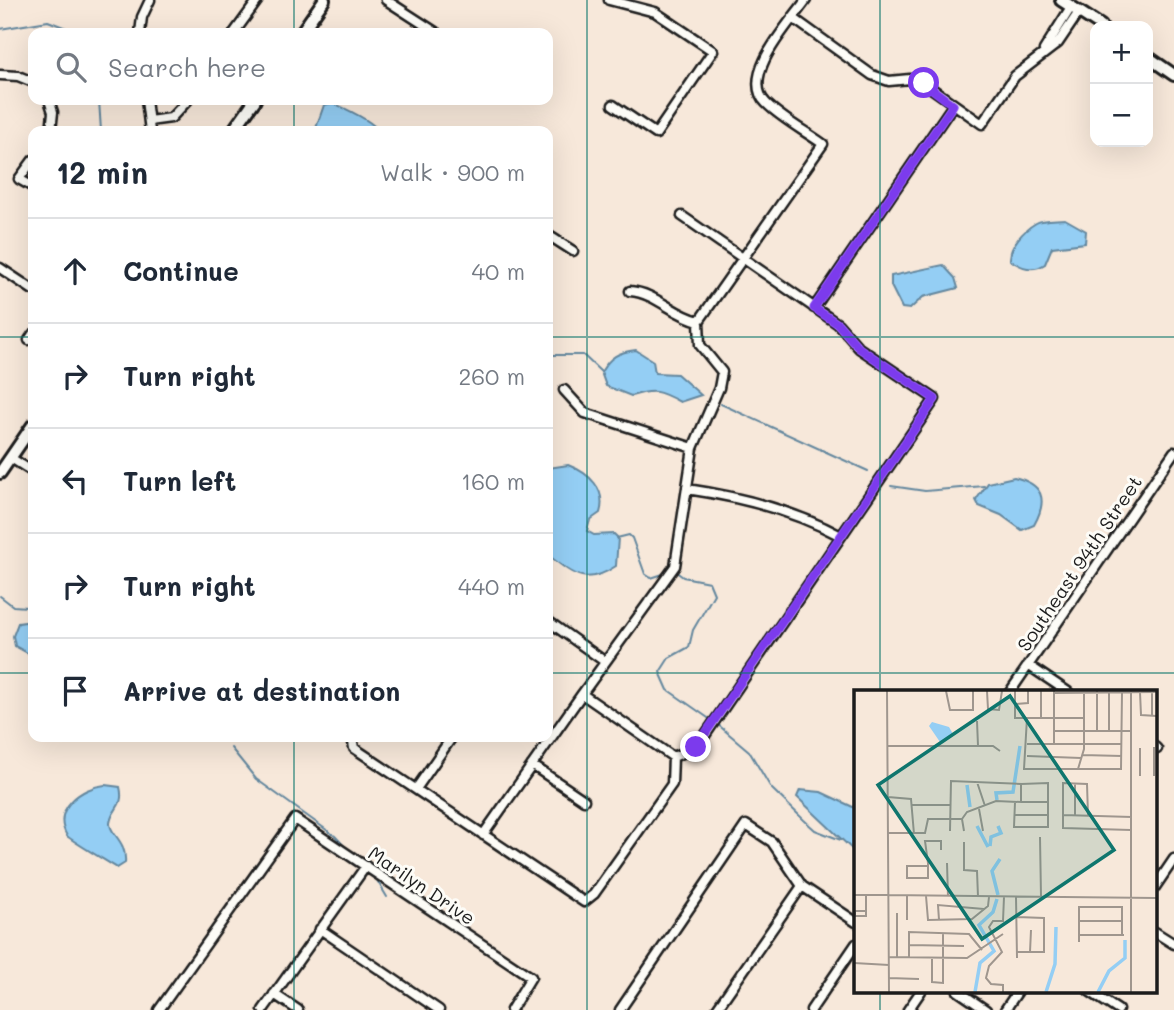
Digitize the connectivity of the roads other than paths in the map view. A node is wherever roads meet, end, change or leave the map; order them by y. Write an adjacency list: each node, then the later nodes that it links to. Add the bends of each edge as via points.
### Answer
1 (150, 0): 11 (street)
2 (258, 0): 12 (street)
3 (324, 0): 13 (street)
4 (386, 0): 14 (street)
5 (609, 0): 23 (street, via 655,12 713,51 656,135)
6 (806, 0): 9 (street)
7 (1061, 0): 8 (street)
8 (1075, 9): 10 (street); 24 (street, via 1058,43 1015,76 982,124)
9 (793, 18): 24 (street, via 873,75 924,83); 34 (street, via 761,65 757,88 766,103 823,144)
10 (1093, 21)
11 (141, 28)
12 (238, 28)
13 (304, 28)
14 (429, 28)
15 (1153, 60): 17 (street)
16 (0, 75): 18 (street)
17 (1174, 75)
18 (28, 80)
19 (51, 105): 26 (street)
20 (147, 105): 25 (street)
21 (183, 105): 25 (street, via 171,118)
22 (251, 105): 28 (street)
23 (613, 105)
24 (953, 105): 38 (street)
25 (149, 121): 27 (street)
26 (52, 126)
27 (150, 126)
28 (237, 126)
29 (28, 167): 30 (street, via 19,179)
30 (28, 184)
31 (682, 216): 34 (street)
32 (553, 238): 33 (street)
33 (573, 251)
34 (743, 259): 38 (street); 39 (street)
35 (0, 268): 36 (street)
36 (28, 287)
37 (629, 291): 39 (street, via 646,293 671,311)
38 (814, 308): 48 (street, via 838,324 859,348 935,399)
39 (699, 321): 42 (street, via 700,345 722,372)
40 (564, 390): 42 (street, via 585,414)
41 (28, 432): 44 (street)
42 (693, 448): 47 (street)
43 (1174, 452): 51 (street, Southeast 94th Street)
44 (11, 458): 45 (street); 46 (street)
45 (28, 469)
46 (0, 473)
47 (687, 489): 48 (street, via 778,509); 50 (street, via 675,566)
48 (841, 536): 59 (street, via 696,747)
49 (553, 625): 50 (street)
50 (604, 661): 54 (street)
51 (1028, 665): 52 (street, Southeast 94th Street); 53 (street)
52 (1011, 690)
53 (1066, 690)
54 (582, 694): 55 (street); 59 (street)
55 (553, 735)
56 (353, 742): 61 (street, via 355,748)
57 (449, 742): 61 (street)
58 (548, 742): 60 (street)
59 (673, 757): 63 (street, via 672,784 587,902 575,899)
60 (532, 765): 62 (street); 63 (street)
61 (416, 789): 63 (street)
62 (584, 800)
63 (483, 835)
64 (1174, 859): 67 (street)
65 (366, 866): 69 (street); 78 (street, Marilyn Drive, via 295,819); 82 (street, Marilyn Drive, via 531,977)
66 (802, 886): 68 (street); 83 (street, via 772,842 746,825); 84 (street)
67 (1156, 886)
68 (854, 921)
69 (320, 929): 77 (street); 81 (street)
70 (1156, 933): 71 (street)
71 (1174, 944)
72 (854, 947): 85 (street)
73 (920, 992): 86 (street)
74 (959, 992): 87 (street)
75 (1016, 992): 88 (street)
76 (1090, 992): 89 (street)
77 (274, 994): 79 (street); 80 (street)
78 (159, 1010)
79 (263, 1010)
80 (298, 1010)
81 (439, 1010)
82 (511, 1010)
83 (620, 1010)
84 (716, 1010)
85 (811, 1010)
86 (908, 1010)
87 (986, 1010)
88 (1004, 1010)
89 (1117, 1010)

